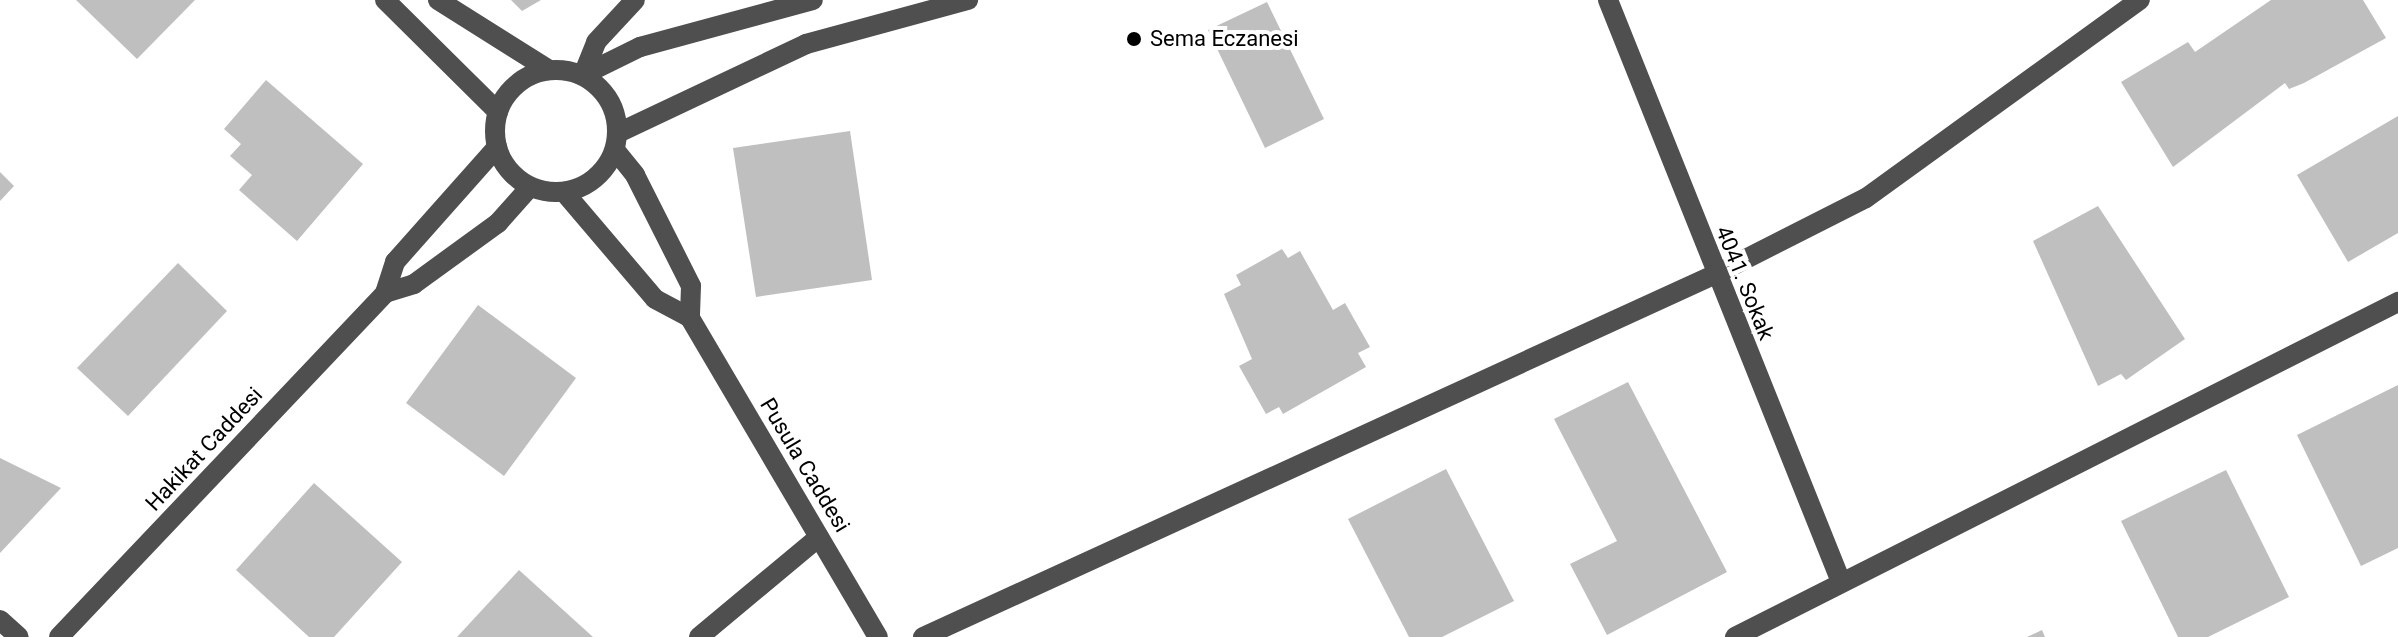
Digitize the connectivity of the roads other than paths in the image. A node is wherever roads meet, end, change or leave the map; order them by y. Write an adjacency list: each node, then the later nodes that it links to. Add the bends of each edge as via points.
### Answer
1 (385, 0): 10 (street)
2 (438, 0): 8 (street)
3 (635, 0): 9 (street, via 596,42)
4 (813, 0): 9 (street, via 640,47)
5 (968, 0): 11 (street, via 806,44)
6 (1608, 0): 15 (street, 4041. Sokak)
7 (2140, 0): 15 (street, via 1866,198)
8 (549, 70): 9 (street); 10 (street, via 517,83)
9 (583, 75): 11 (street, via 609,99)
10 (498, 112): 12 (street)
11 (616, 141): 14 (street, via 596,179); 18 (street, Pusula Caddesi, via 691,286)
12 (497, 147): 13 (street); 16 (street, Hakikat Caddesi, via 395,262)
13 (530, 187): 14 (street); 16 (street, Hakikat Caddesi, via 498,223 414,284)
14 (564, 192): 18 (street, via 655,299)
15 (1716, 274): 20 (street, 4041. Sokak); 26 (street)
16 (385, 293): 23 (street, Hakikat Caddesi)
17 (2398, 302): 20 (street)
18 (690, 318): 19 (street, Pusula Caddesi)
19 (819, 537): 24 (street); 25 (street, Pusula Caddesi)
20 (1841, 582): 27 (street)
21 (0, 620): 22 (street)
22 (19, 637)
23 (59, 637)
24 (699, 637)
25 (878, 637)
26 (923, 637)
27 (1735, 637)

